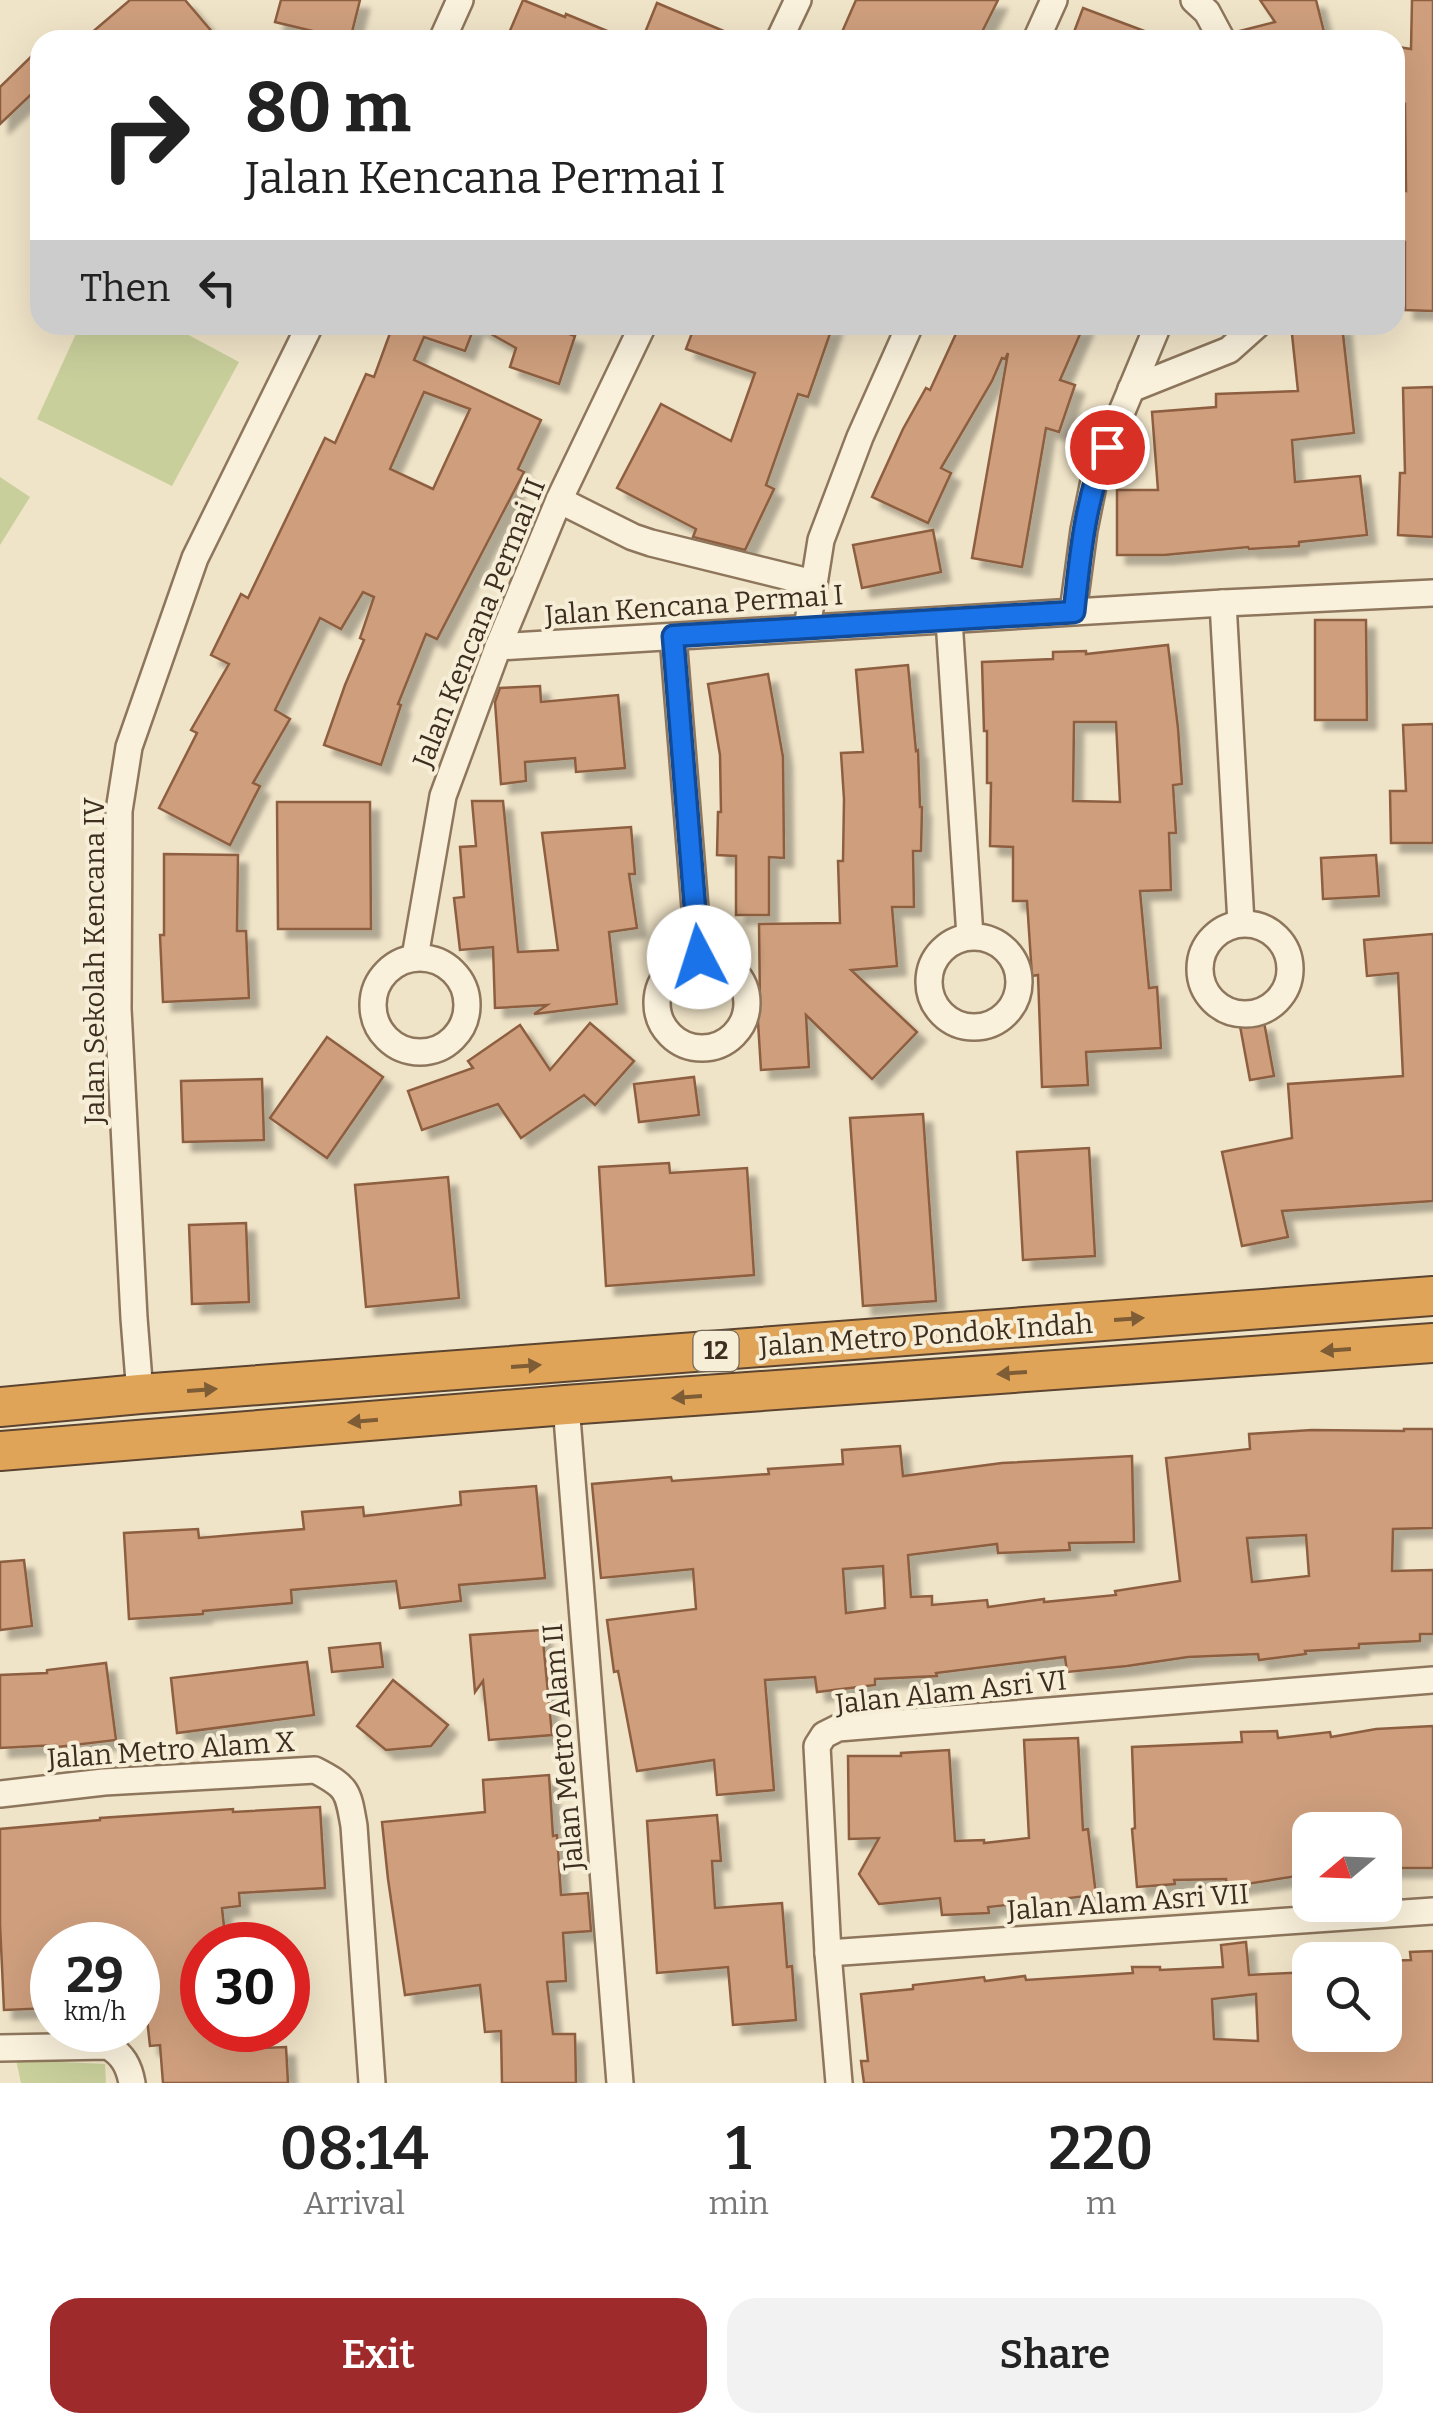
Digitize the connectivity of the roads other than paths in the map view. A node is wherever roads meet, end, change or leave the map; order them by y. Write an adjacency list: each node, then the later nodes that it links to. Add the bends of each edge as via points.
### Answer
1 (460, 0): 5 (street)
2 (798, 0): 6 (street)
3 (1054, 0): 7 (street)
4 (1194, 0): 8 (street)
5 (446, 30)
6 (784, 30)
7 (1040, 30)
8 (1217, 30)
9 (305, 335): 30 (street, Jalan Sekolah Kencana IV, via 195,558 129,747 120,811 118,1009)
10 (638, 335): 15 (street, Jalan Kencana Permai II)
11 (906, 335): 16 (street, via 821,540)
12 (1154, 335): 14 (street)
13 (1246, 335): 14 (street, via 1229,350)
14 (1131, 389): 19 (street, via 1095,476)
15 (558, 500): 16 (street, via 651,543); 23 (street, Jalan Kencana Permai II)
16 (813, 583): 21 (street)
17 (1433, 593): 18 (street, Jalan Kencana Permai I)
18 (1224, 602): 19 (street, Jalan Kencana Permai I); 24 (street)
19 (1074, 612): 20 (street, Jalan Kencana Permai I)
20 (949, 620): 21 (street, Jalan Kencana Permai I); 25 (street)
21 (807, 628): 22 (street, Jalan Kencana Permai I)
22 (673, 636): 23 (street, Jalan Kencana Permai I); 27 (street)
23 (498, 647): 26 (street, Jalan Kencana Permai II, via 443,796)
24 (1242, 923)
25 (970, 936)
26 (415, 957)
27 (699, 957)
28 (1433, 1296): 30 (highway, Jalan Metro Pondok Indah / 12, one-way to 28)
29 (1433, 1343): 31 (highway, Jalan Metro Pondok Indah / 12, one-way to 31)
30 (140, 1394): 32 (highway, Jalan Metro Pondok Indah / 12)
31 (566, 1405): 33 (highway, Jalan Metro Pondok Indah / 12, one-way to 33); 41 (street, Jalan Metro Alam II)
32 (0, 1407)
33 (0, 1451)
34 (1433, 1680): 37 (street, Jalan Alam Asri VI, via 838,1728 818,1746)
35 (0, 1794): 40 (street, Jalan Metro Alam X, via 315,1770 339,1782 350,1798 354,1826)
36 (1433, 1911): 37 (street, Jalan Alam Asri VII)
37 (828, 1953): 42 (street, Jalan Alam Asri VI)
38 (0, 2048): 39 (street, via 108,2046 130,2069)
39 (132, 2083)
40 (372, 2083)
41 (620, 2083)
42 (840, 2083)

